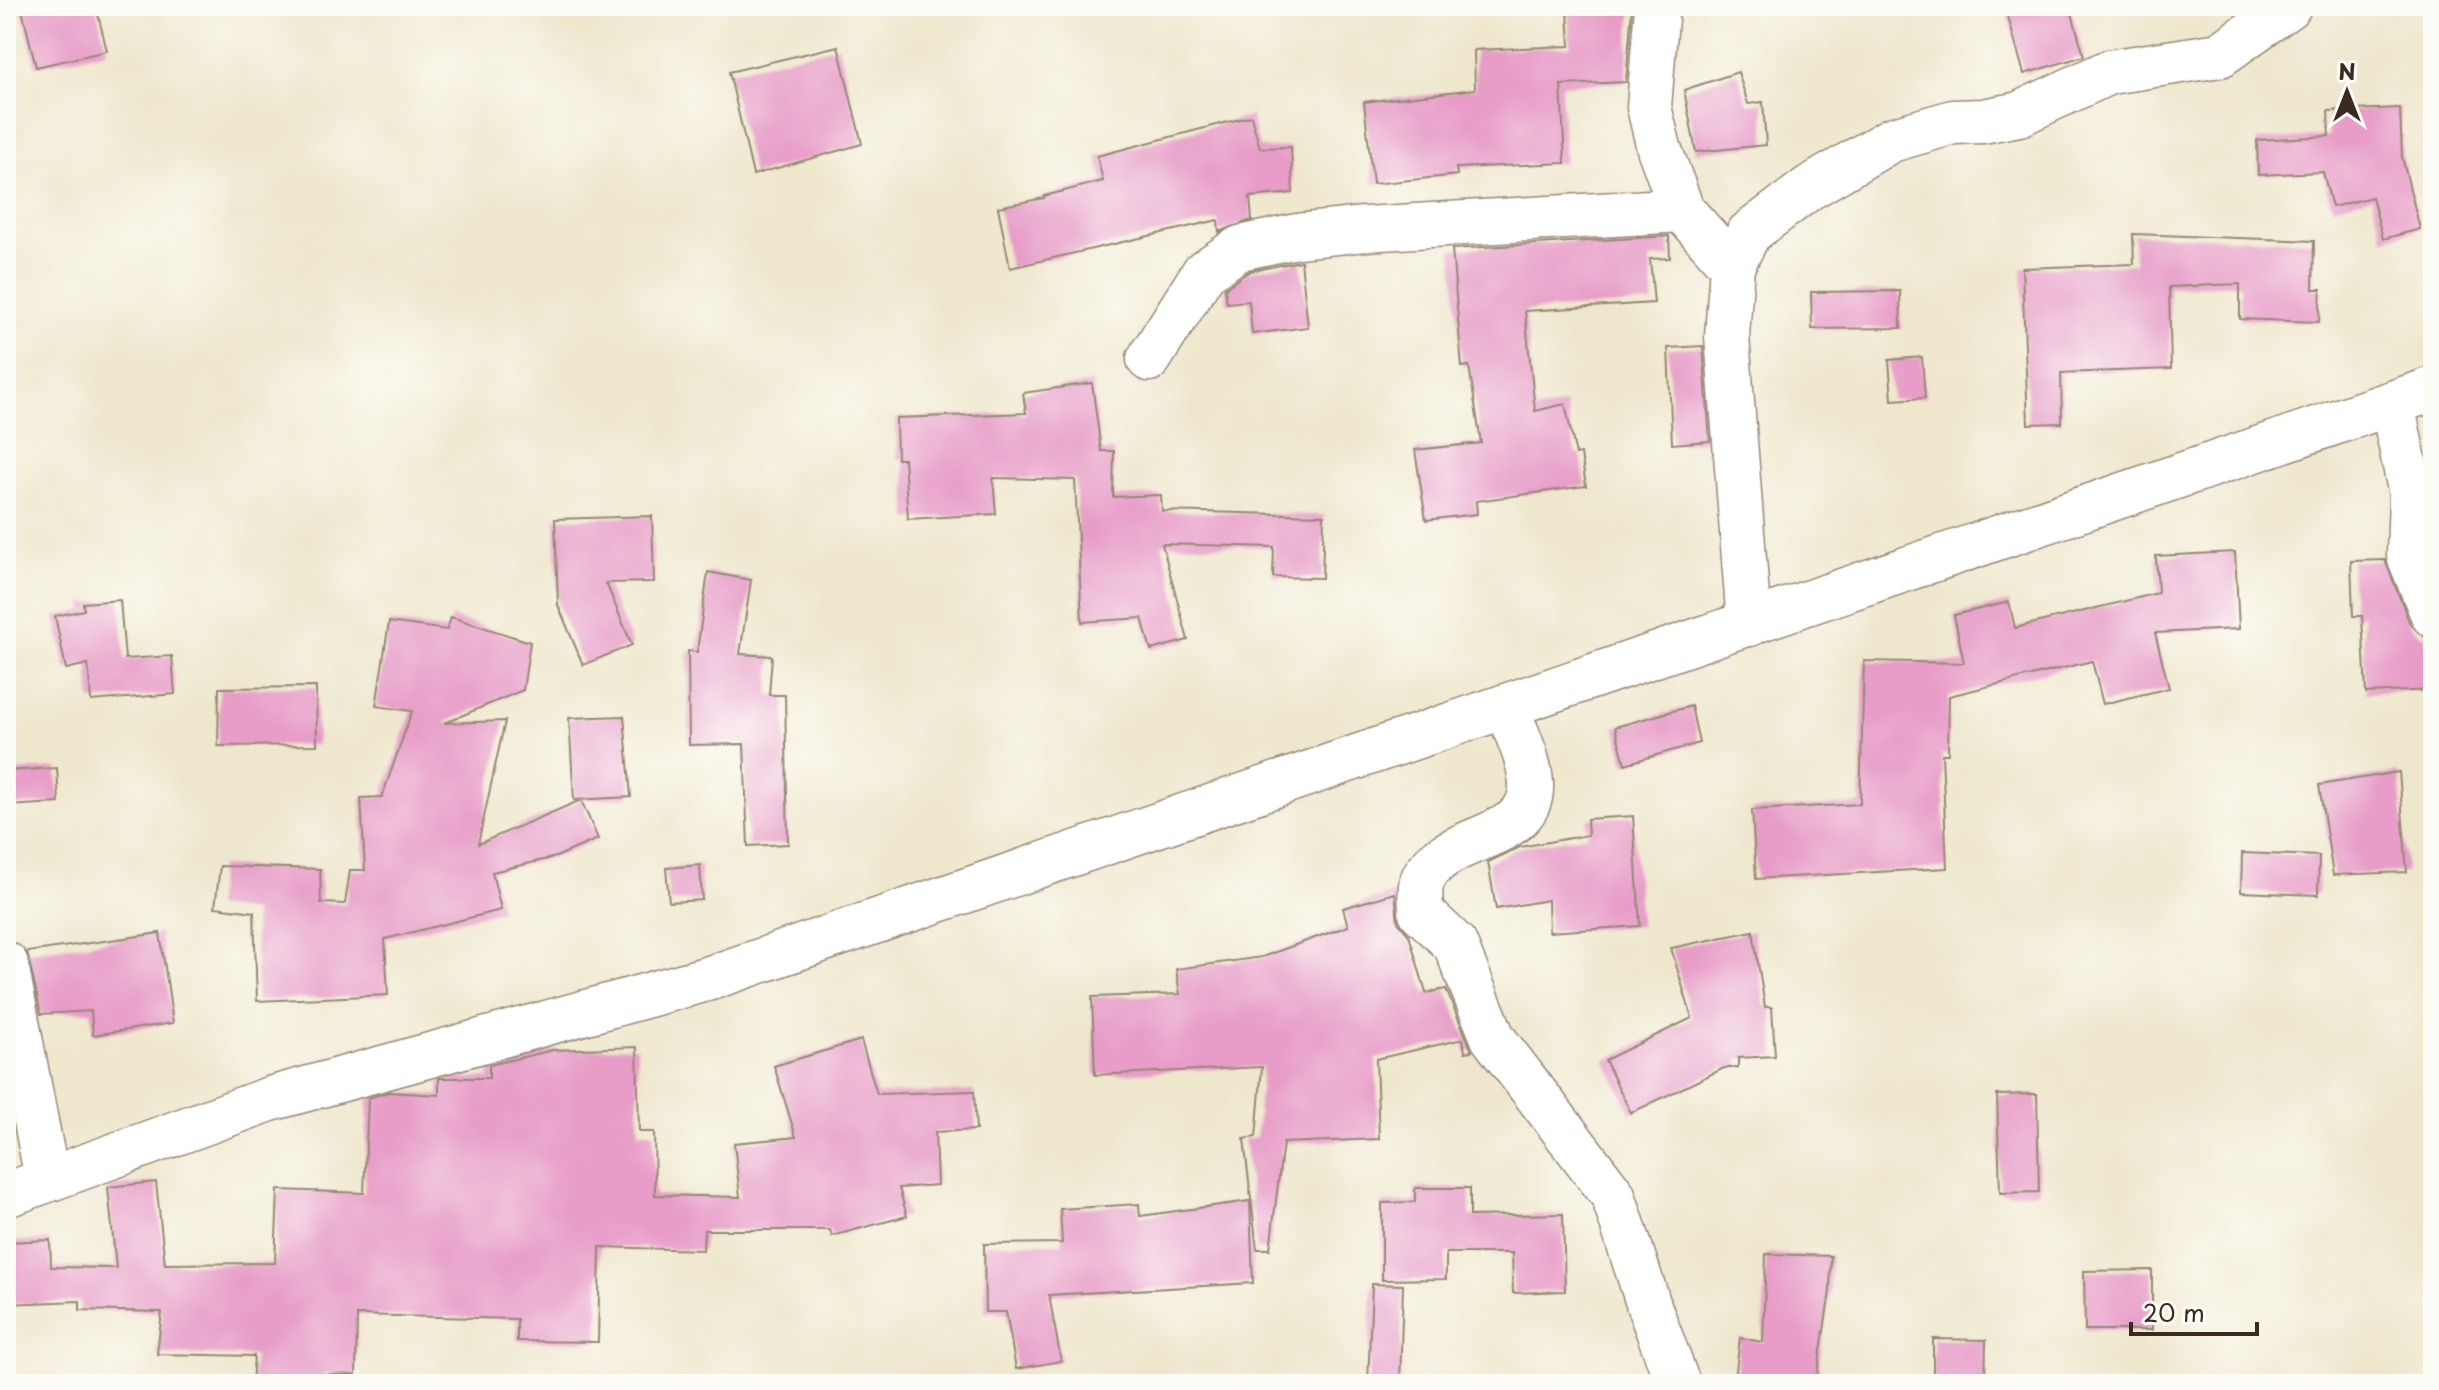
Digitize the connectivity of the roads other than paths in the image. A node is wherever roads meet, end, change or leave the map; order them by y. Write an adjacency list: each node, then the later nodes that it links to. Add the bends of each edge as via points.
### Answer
1 (1657, 6): 3 (street, via 1649,107)
2 (2289, 6): 4 (street, via 2220,55 2109,72 2019,114 1953,122 1891,140 1778,210 1749,233)
3 (1682, 210): 4 (street); 5 (street, via 1365,229 1240,248 1204,272)
4 (1732, 266): 9 (street, via 1727,336)
5 (1149, 359)
6 (2433, 389): 7 (street)
7 (2392, 404): 8 (street, via 2411,494 2409,556); 9 (street)
8 (2433, 615)
9 (1749, 624): 10 (street)
10 (1507, 707): 12 (street, via 710,978 270,1099); 14 (street, via 1531,784 1528,805 1520,818 1459,846 1431,867 1422,883 1421,912 1455,944 1493,1038 1613,1195)
11 (6, 964): 12 (street)
12 (47, 1179): 13 (street)
13 (6, 1195)
14 (1678, 1384)

